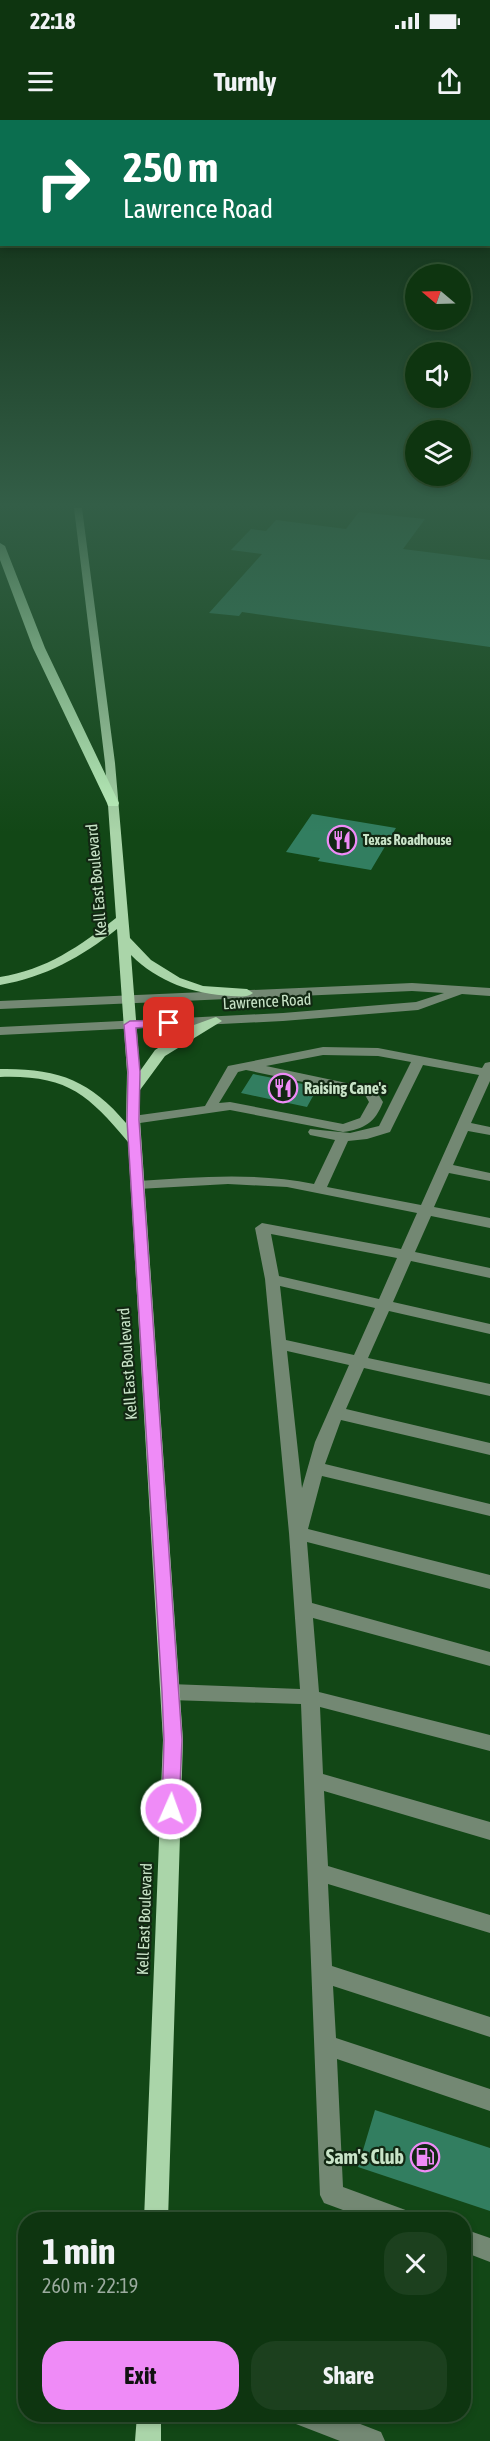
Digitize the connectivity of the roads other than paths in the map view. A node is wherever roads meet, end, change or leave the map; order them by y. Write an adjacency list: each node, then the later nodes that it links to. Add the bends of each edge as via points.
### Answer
1 (27, 616): 3 (highway)
2 (91, 616): 3 (main road, Kell East Boulevard)
3 (113, 804): 4 (main road, Kell East Boulevard)
4 (122, 919): 5 (main road, Kell East Boulevard); 6 (main road, via 80,952 46,971)
5 (124, 939): 9 (main road, via 131,949 173,978 198,989); 10 (main road, Kell East Boulevard)
6 (0, 981)
7 (462, 992): 8 (street, Lawrence Road); 9 (street, Lawrence Road, via 412,987); 12 (street, Lawrence Road, via 418,1006)
8 (490, 992)
9 (247, 993): 10 (street, Lawrence Road)
10 (128, 998): 11 (street, Lawrence Road); 13 (main road, Kell East Boulevard)
11 (0, 1005)
12 (216, 1021): 13 (street, Lawrence Road); 19 (main road, via 160,1053)
13 (130, 1025): 14 (street, Lawrence Road); 19 (main road, Kell East Boulevard)
14 (0, 1031)
15 (419, 1060): 16 (street, via 378,1052 323,1051); 18 (street); 24 (street, via 385,1129)
16 (245, 1066): 20 (street, via 233,1069); 20 (street, via 369,1092 376,1102 371,1118 359,1126 343,1128 230,1106)
17 (0, 1073): 25 (main road, via 27,1072 69,1083 99,1101)
18 (487, 1079): 22 (street)
19 (134, 1089): 21 (main road, Kell East Boulevard)
20 (210, 1108): 21 (street); 24 (street)
21 (133, 1120): 25 (main road, Kell East Boulevard)
22 (464, 1126): 23 (street); 26 (street)
23 (490, 1131)
24 (342, 1139): 29 (street)
25 (135, 1142): 28 (main road, Kell East Boulevard)
26 (446, 1168): 27 (street); 30 (street)
27 (490, 1177)
28 (138, 1185): 29 (street, via 228,1180); 48 (main road, Kell East Boulevard)
29 (319, 1189): 30 (street)
30 (428, 1209): 31 (street); 32 (street)
31 (490, 1223)
32 (407, 1255): 33 (street); 34 (street, via 262,1228); 35 (street)
33 (490, 1274)
34 (272, 1279): 35 (street); 37 (street)
35 (385, 1306): 36 (street); 38 (street)
36 (490, 1329)
37 (279, 1344): 38 (street); 44 (street)
38 (360, 1362): 39 (street); 40 (street)
39 (490, 1390)
40 (337, 1413): 41 (street); 42 (street)
41 (490, 1449)
42 (316, 1468): 43 (street); 44 (street)
43 (490, 1510)
44 (298, 1533): 45 (street); 46 (street)
45 (490, 1581)
46 (304, 1608): 47 (street); 49 (street)
47 (490, 1659)
48 (171, 1692): 49 (street); 59 (main road, Kell East Boulevard, via 173,1752)
49 (310, 1697): 50 (street); 51 (street)
50 (490, 1743)
51 (314, 1780): 52 (street); 53 (street)
52 (490, 1831)
53 (318, 1872): 54 (street); 55 (street)
54 (490, 1924)
55 (323, 1973): 56 (street); 57 (street)
56 (490, 2027)
57 (326, 2045): 58 (street); 60 (street, via 332,2195)
58 (490, 2100)
59 (156, 2212)
60 (380, 2212)
61 (471, 2243): 62 (street)
62 (490, 2250)
63 (149, 2422): 65 (main road)
64 (323, 2422): 66 (street)
65 (148, 2441)
66 (372, 2441)

